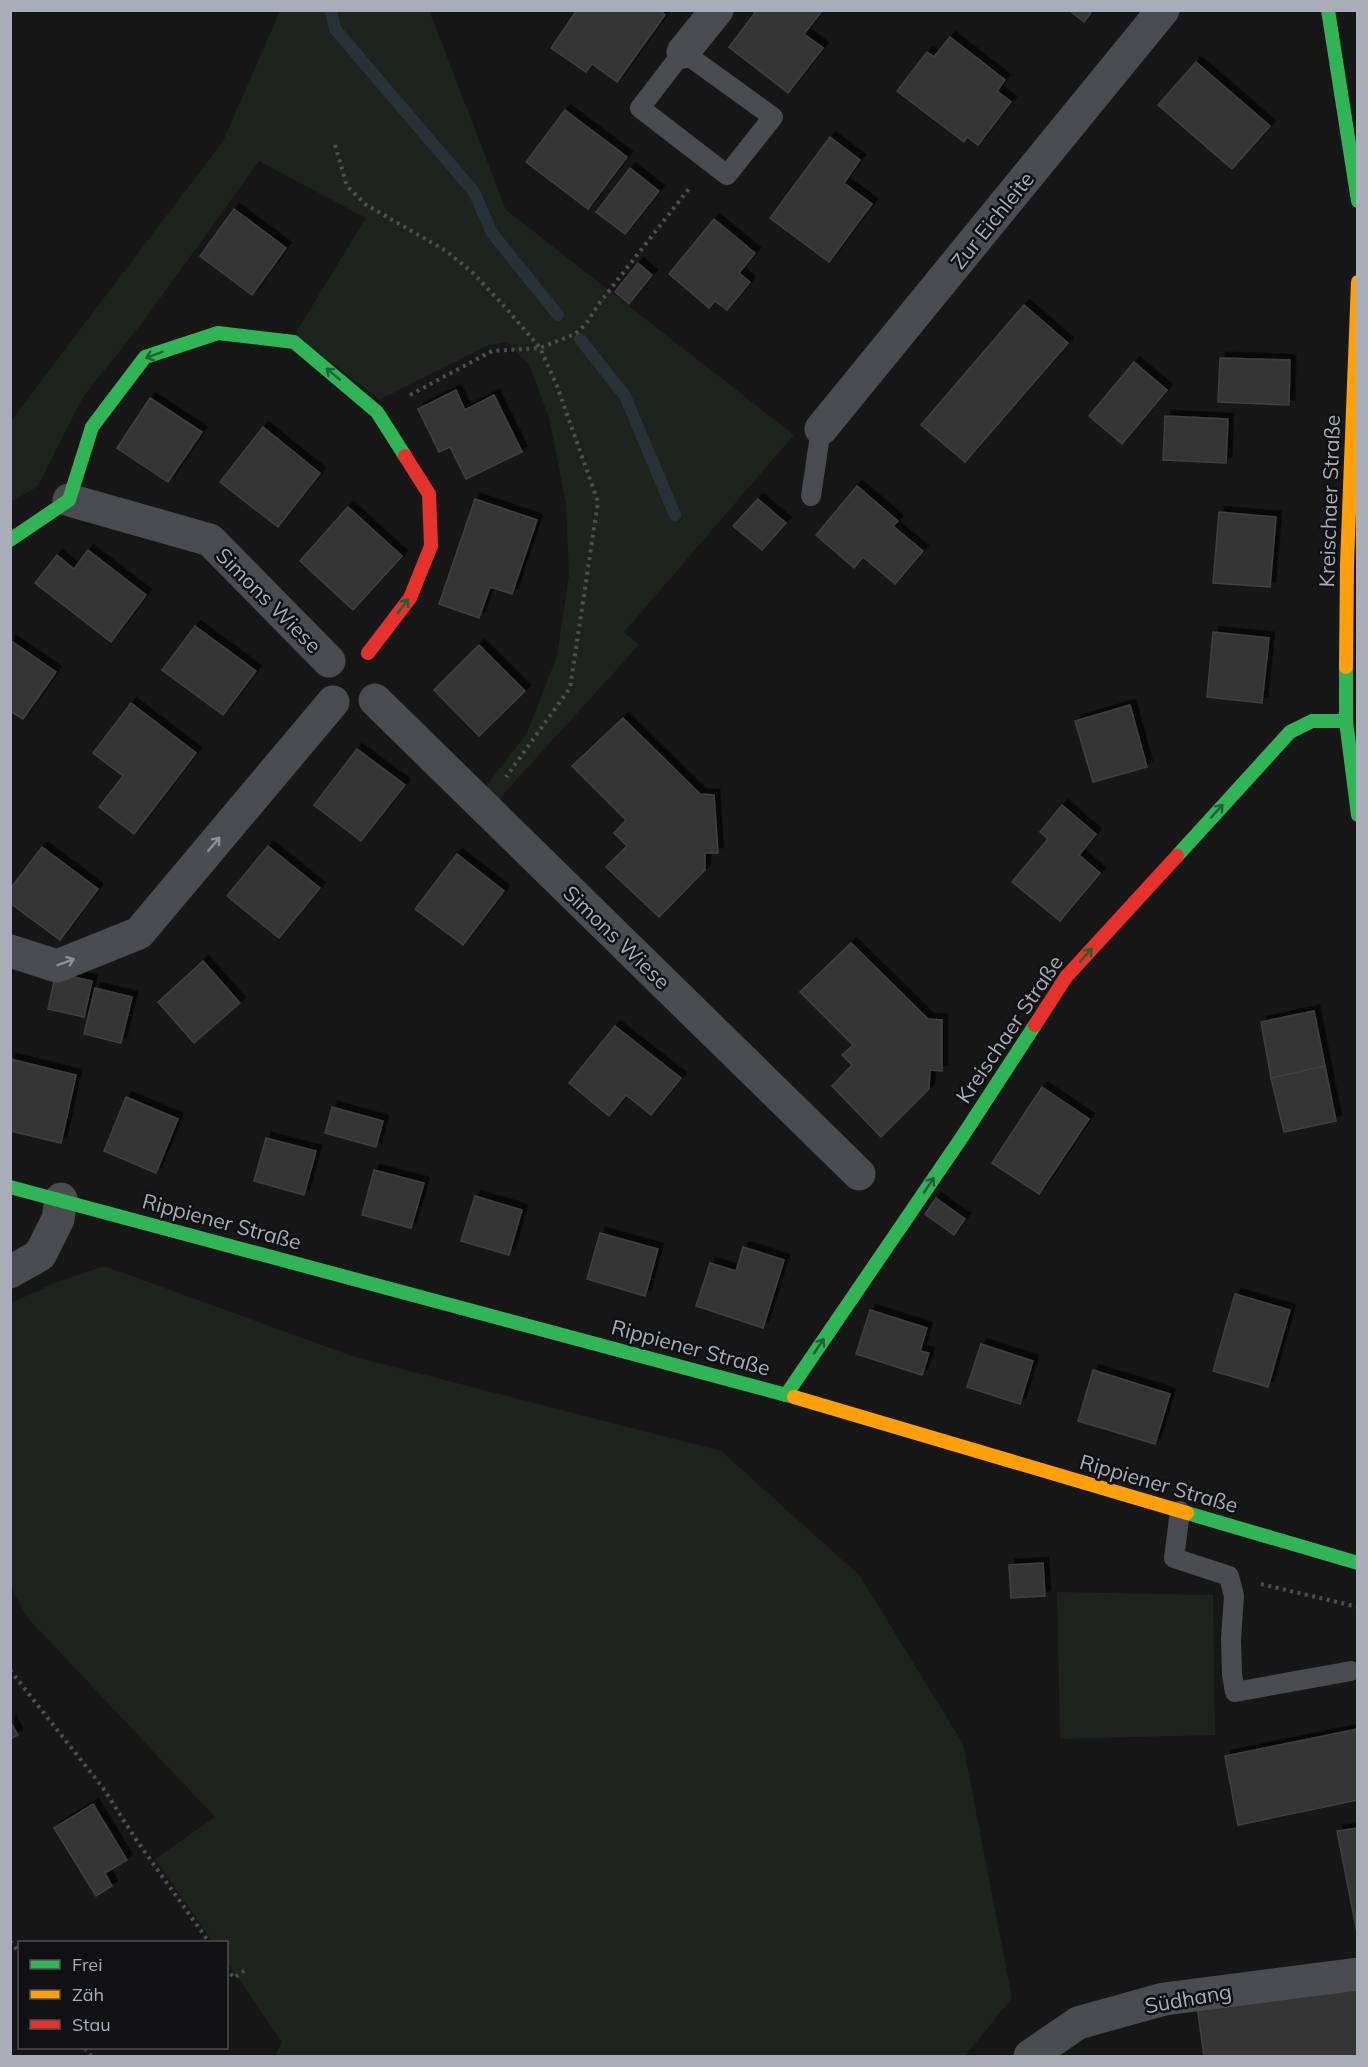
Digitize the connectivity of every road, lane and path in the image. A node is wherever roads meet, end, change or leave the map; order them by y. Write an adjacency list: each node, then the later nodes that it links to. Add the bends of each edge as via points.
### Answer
1 (717, 10): 4 (street)
2 (1163, 10): 11 (street, Zur Eichleite)
3 (1328, 10): 7 (street)
4 (683, 52): 6 (lane, via 640,108); 6 (lane, via 772,117 727,175)
5 (335, 145): 9 (path, via 347,186 365,204 446,251 472,272)
6 (710, 162): 9 (path, via 586,324 575,334)
7 (1358, 201)
8 (1358, 282): 19 (street, Kreischaer Straße, via 1347,564)
9 (540, 348): 10 (path, via 492,351); 20 (path, via 598,502 570,688)
10 (377, 412): 13 (street, one-way to 13, via 294,342 218,333 145,357 92,427); 15 (street, one-way to 10, via 410,598 430,546 429,494)
11 (821, 429): 12 (lane)
12 (811, 496)
13 (69, 500): 14 (street); 16 (street, Simons Wiese, via 210,540)
14 (10, 540)
15 (368, 653): 16 (street, Simons Wiese, via 353,649 340,652); 17 (street, via 380,665 383,684)
16 (329, 661): 18 (street, Simons Wiese, via 324,687)
17 (375, 700): 18 (street, via 359,709 343,708); 20 (street, Simons Wiese)
18 (333, 702): 22 (street, one-way to 18, via 57,966 139,933)
19 (1346, 721): 21 (street, Kreischaer Straße); 27 (street, Kreischaer Straße, one-way to 19, via 1066,977 1290,732 1312,721)
20 (484, 807): 23 (street, Simons Wiese)
21 (1358, 815)
22 (10, 951)
23 (859, 1174)
24 (10, 1187): 25 (street, Rippiener Straße)
25 (61, 1199): 26 (street, via 58,1219 40,1255); 27 (street, Rippiener Straße)
26 (10, 1272)
27 (786, 1395): 28 (street, Rippiener Straße)
28 (1180, 1511): 29 (street, Rippiener Straße); 30 (lane, via 1174,1558)
29 (1358, 1563)
30 (1229, 1576): 31 (path); 33 (lane, via 1234,1596 1231,1639 1235,1692)
31 (1358, 1608)
32 (10, 1670): 34 (path, via 103,1788)
33 (1351, 1671)
34 (208, 1941)
35 (248, 1968): 36 (path, via 234,1978)
36 (228, 1970)
37 (1358, 1974): 38 (street, Südhang, via 1164,1999 1078,2023)
38 (1030, 2056)

